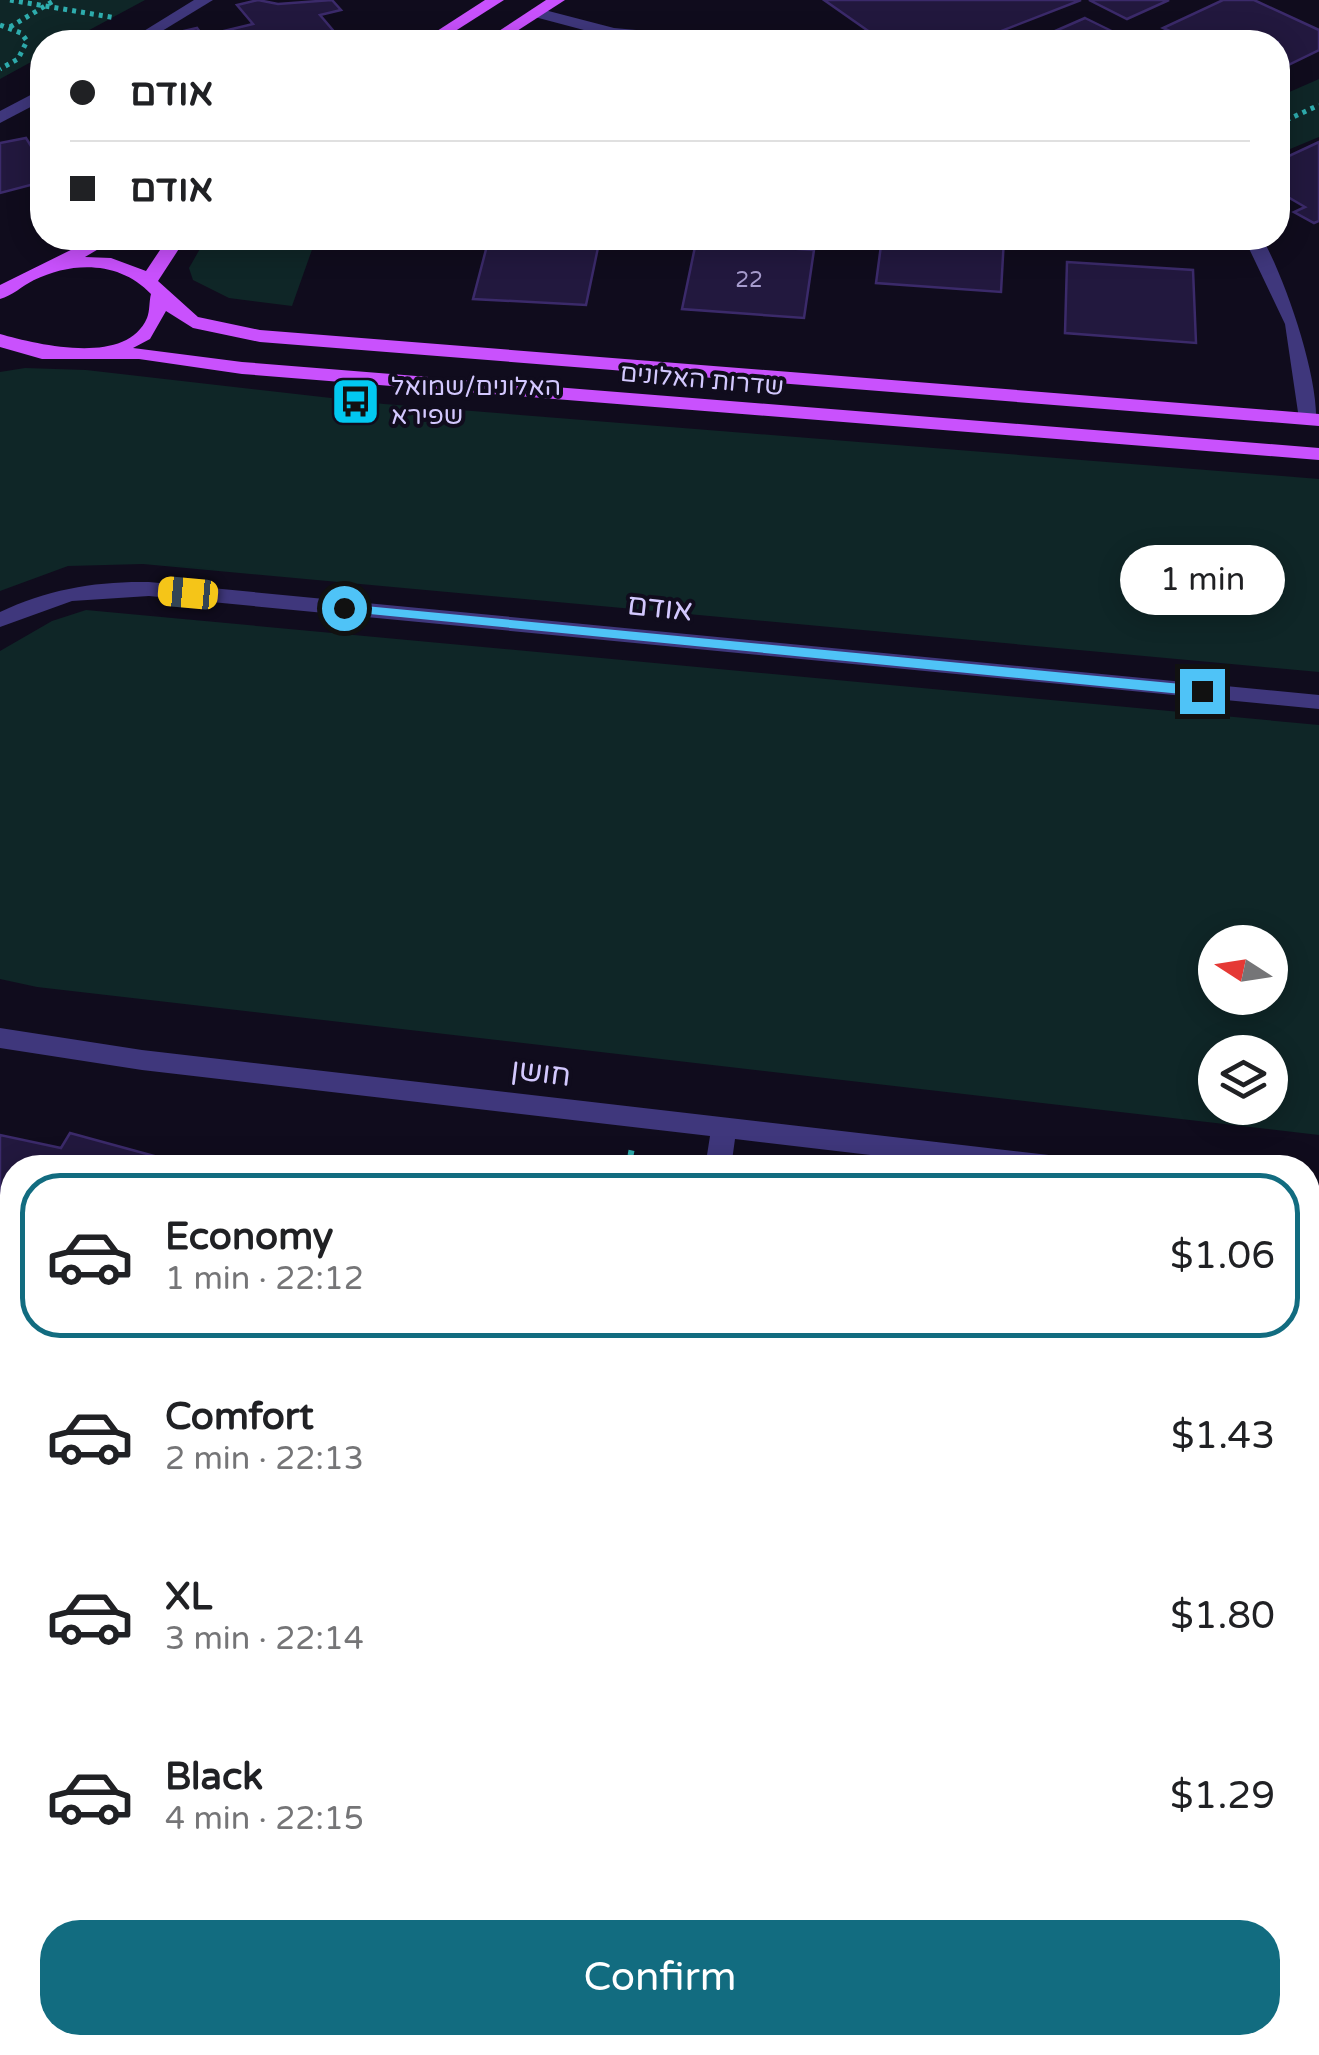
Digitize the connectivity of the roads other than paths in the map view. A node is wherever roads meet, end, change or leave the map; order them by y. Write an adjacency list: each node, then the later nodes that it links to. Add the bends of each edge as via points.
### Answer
1 (205, 0): 5 (street)
2 (496, 0): 6 (main road)
3 (557, 0): 4 (main road)
4 (537, 13): 7 (main road); 8 (street)
5 (154, 30)
6 (447, 30)
7 (509, 30)
8 (602, 30)
9 (30, 101): 10 (street)
10 (0, 118)
11 (84, 250): 14 (main road)
12 (171, 250): 15 (main road)
13 (1260, 250): 21 (street, via 1290,304)
14 (46, 269): 15 (main road, שדרות האלונים, via 101,264 126,269); 16 (main road)
15 (154, 288): 19 (main road, via 158,312 145,330); 21 (main road, שדרות האלונים, via 193,322 260,336)
16 (4, 290)
17 (0, 340): 18 (main road)
18 (39, 356): 19 (main road, שדרות האלונים); 20 (main road)
19 (82, 356): 22 (main road, שדרות האלונים, via 140,353 242,368)
20 (0, 364)
21 (1314, 419)
22 (1319, 454)
23 (0, 620): 24 (street, אודם, via 63,594 148,589)
24 (1319, 702)
25 (0, 1038): 26 (street, חושן)
26 (724, 1127): 27 (street); 28 (street, חושן)
27 (720, 1155)
28 (964, 1155)

